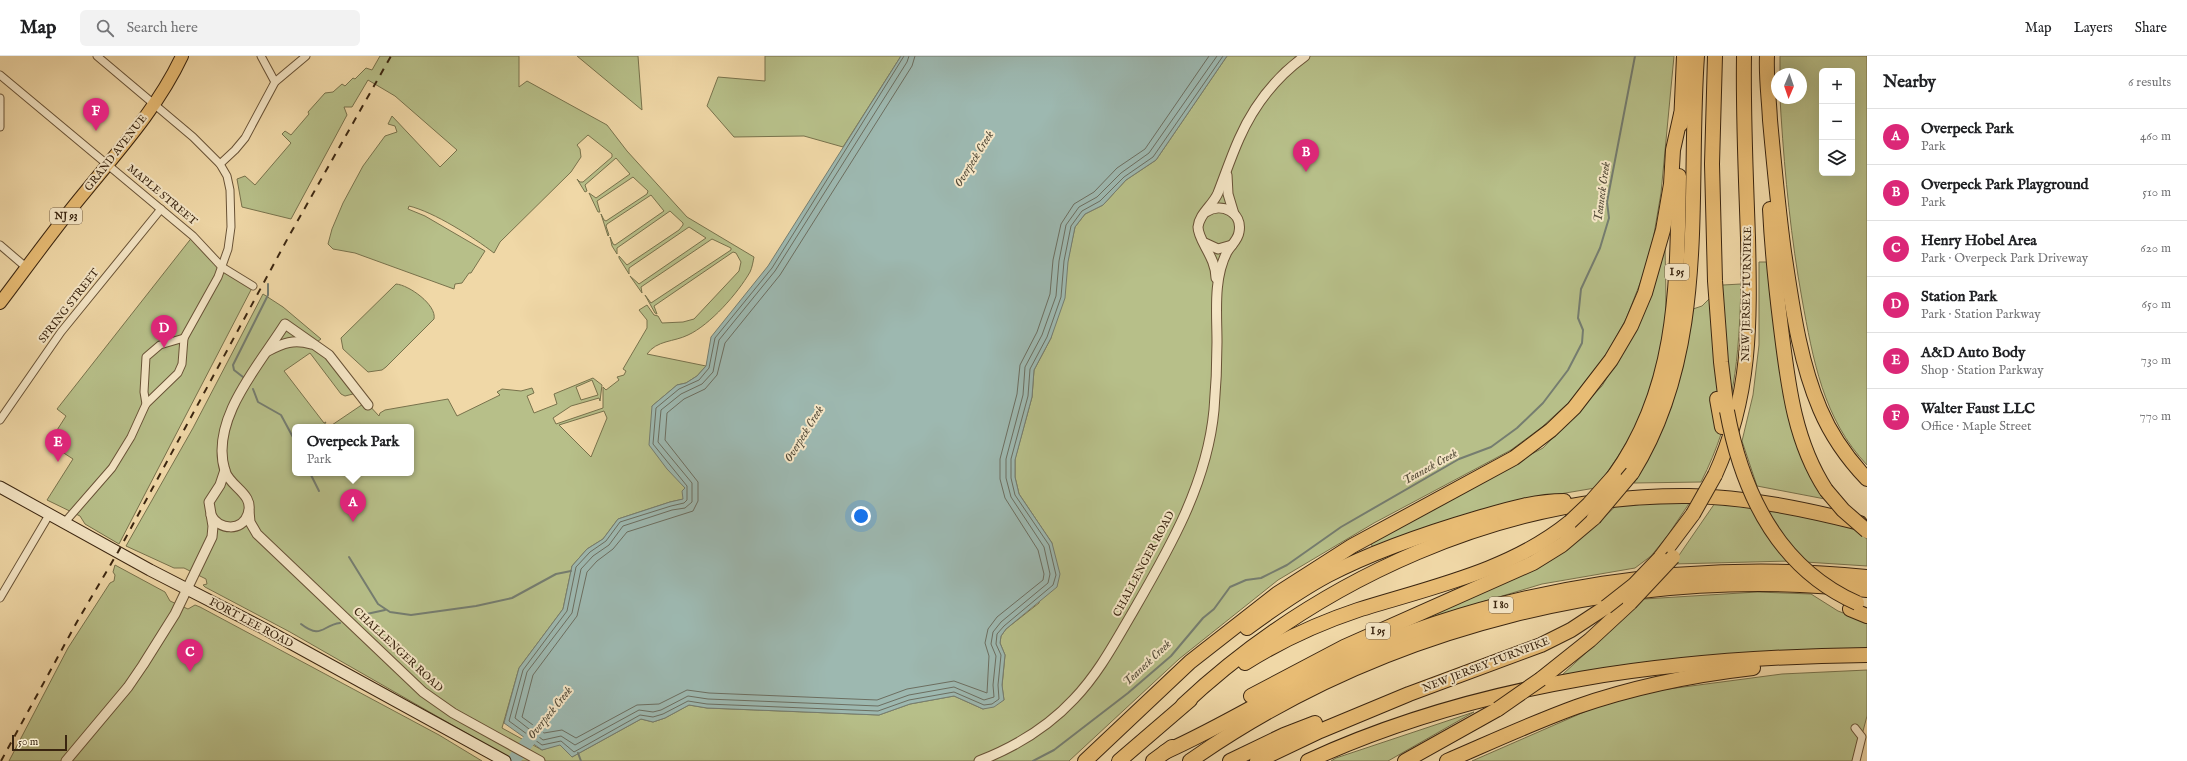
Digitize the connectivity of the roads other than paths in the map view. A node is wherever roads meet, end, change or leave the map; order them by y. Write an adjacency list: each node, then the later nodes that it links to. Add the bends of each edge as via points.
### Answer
1 (97, 56): 15 (street)
2 (182, 56): 15 (main road, GRAND AVENUE / NJ 93)
3 (260, 56): 12 (street)
4 (306, 56): 12 (street)
5 (1305, 56): 21 (street, CHALLENGER ROAD, via 1283,75 1258,105 1239,139)
6 (1684, 56): 16 (highway, I 95)
7 (1697, 56): 66 (highway, I 95, bridge, via 1691,260 1684,334 1662,416 1632,473 1594,518 1562,545 1533,563 1297,670 1223,713)
8 (1715, 56): 20 (highway)
9 (1744, 56): 54 (highway, NEW JERSEY TURNPIKE, bridge, via 1749,284 1747,358 1736,417 1715,475)
10 (1767, 56): 13 (highway)
11 (0, 75): 18 (street, MAPLE STREET)
12 (275, 82): 19 (street, via 245,138)
13 (1767, 91): 40 (highway, via 1785,259 1808,376 1820,410 1833,435 1849,459); 51 (highway, bridge, via 1764,118 1776,288 1787,378 1801,440 1826,490 1843,510)
14 (0, 98): 17 (street)
15 (154, 104): 18 (main road, GRAND AVENUE / NJ 93); 19 (street)
16 (1681, 114): 63 (highway, via 1673,150 1665,223 1648,288 1618,349 1603,373 1579,402 1551,430 1514,458 1367,537 1291,584 1196,657); 64 (highway, I 95, bridge, via 1677,274 1670,339 1658,388 1646,421 1614,476 1570,522 1535,546 1489,568 1358,610 1300,633 1249,660)
17 (0, 127)
18 (107, 164): 22 (street, MAPLE STREET); 29 (main road, GRAND AVENUE / NJ 93)
19 (220, 164): 28 (street, via 227,176 232,203 229,240)
20 (1712, 164): 59 (highway, bridge, via 1717,313 1727,411 1745,478 1759,510 1791,557 1808,573); 59 (highway, via 1707,191 1713,362 1722,427 1741,488 1769,542 1802,579 1823,595)
21 (1228, 168): 23 (street, CHALLENGER ROAD, via 1217,195); 24 (street, CHALLENGER ROAD, via 1228,194)
22 (161, 209): 28 (street, MAPLE STREET, via 193,236); 38 (street, SPRING STREET, via 61,332)
23 (1206, 212): 24 (street, via 1220,208); 25 (street, CHALLENGER ROAD, via 1200,219 1198,228)
24 (1234, 214): 27 (street, CHALLENGER ROAD, via 1240,229)
25 (1205, 244): 27 (street, via 1218,249); 31 (street, CHALLENGER ROAD, via 1214,265)
26 (0, 245): 29 (street)
27 (1232, 245): 31 (street, CHALLENGER ROAD, via 1221,266)
28 (222, 267): 30 (street, MAPLE STREET); 33 (street)
29 (27, 268): 32 (main road, GRAND AVENUE / NJ 93)
30 (253, 286)
31 (1218, 289): 70 (street, CHALLENGER ROAD, via 1214,411 1200,474 1180,528 1104,661 1075,699 1043,727 1013,746)
32 (0, 304)
33 (184, 338): 36 (street, via 182,364 178,373); 36 (street, via 160,345 146,357)
34 (318, 346): 35 (street, via 300,341 285,343); 35 (street, via 285,324); 37 (street, via 329,355)
35 (268, 351): 39 (street, via 226,421 223,436)
36 (146, 404): 48 (street, via 131,437 112,468)
37 (368, 405)
38 (0, 420)
39 (225, 470): 42 (street, via 229,480); 43 (street)
40 (1867, 479)
41 (0, 487): 46 (main road, FORT LEE ROAD)
42 (238, 489): 43 (street, via 227,487); 45 (street, via 247,498)
43 (215, 493): 47 (street, via 210,502)
44 (1596, 502): 49 (highway, via 1657,497 1731,499 1791,507); 63 (highway, via 1545,501 1439,530 1359,560 1278,606 1212,652); 64 (highway, via 1540,512 1486,527 1377,572 1313,608 1257,644 1219,672)
45 (249, 511): 50 (street, via 244,520); 52 (street, CHALLENGER ROAD, via 250,522)
46 (49, 515): 48 (main road, FORT LEE ROAD); 58 (street)
47 (210, 515): 50 (street, via 218,524); 53 (street)
48 (65, 522): 56 (main road, FORT LEE ROAD)
49 (1867, 525)
50 (233, 527): 52 (street, CHALLENGER ROAD); 53 (street)
51 (1867, 531)
52 (257, 534): 69 (street, CHALLENGER ROAD, via 428,696 453,713)
53 (212, 537): 56 (street)
54 (1666, 557): 62 (highway, NEW JERSEY TURNPIKE, bridge, via 1606,607 1570,630 1541,645); 78 (highway, bridge, via 1630,603 1590,640 1541,679 1498,709)
55 (1867, 577): 66 (highway, I 80, via 1766,572 1690,574 1607,583 1513,602 1427,627 1353,656 1272,695 1209,732)
56 (187, 588): 67 (main road, FORT LEE ROAD); 68 (street, via 170,622 128,687)
57 (1867, 590): 74 (highway, I 80, via 1780,585 1694,586 1595,598 1517,614 1430,640 1353,670 1264,715)
58 (0, 598)
59 (1858, 607): 60 (highway)
60 (1867, 616)
61 (1867, 656): 77 (highway, via 1781,658 1684,665 1555,684 1489,698 1429,715 1365,737); 79 (highway, via 1834,662 1733,671 1649,686 1565,711)
62 (1409, 694): 75 (highway, via 1369,704 1311,725); 76 (highway, via 1314,733)
63 (1146, 704): 71 (highway)
64 (1183, 705): 72 (highway, I 95)
65 (1855, 728): 80 (street, via 1862,737)
66 (1165, 752): 73 (highway, I 95)
67 (503, 760)
68 (66, 761)
69 (540, 761)
70 (979, 761)
71 (1085, 761)
72 (1119, 761)
73 (1153, 761)
74 (1190, 761)
75 (1230, 761)
76 (1257, 761)
77 (1308, 761)
78 (1405, 761)
79 (1447, 761)
80 (1856, 761)

